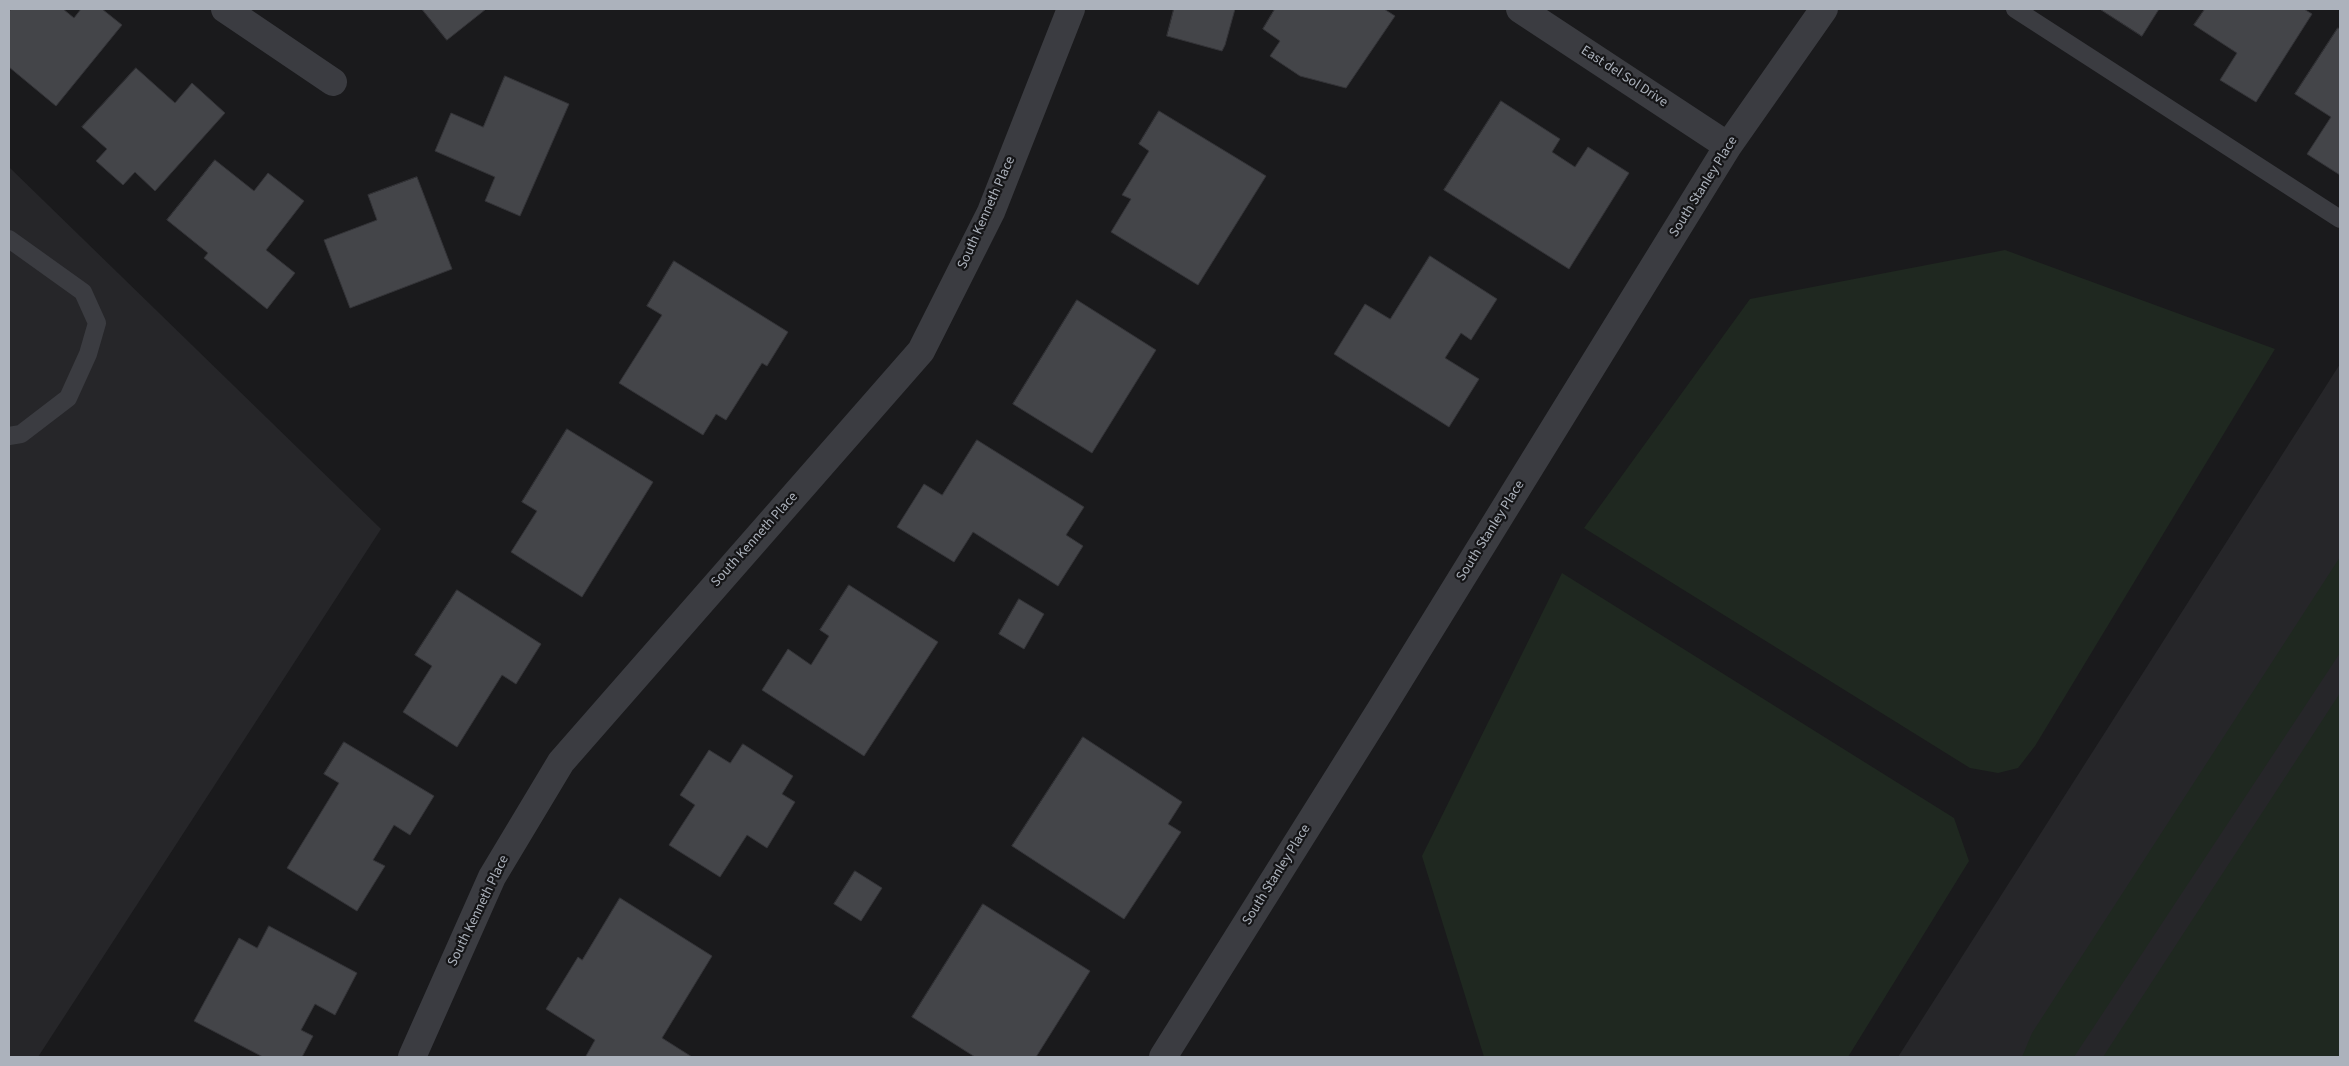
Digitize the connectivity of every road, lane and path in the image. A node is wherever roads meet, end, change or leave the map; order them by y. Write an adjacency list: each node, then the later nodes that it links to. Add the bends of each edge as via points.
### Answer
1 (225, 9): 6 (street)
2 (1072, 9): 11 (street, South Kenneth Place, via 990,212 921,351 561,762 492,877)
3 (1520, 9): 7 (street, East del Sol Drive)
4 (1824, 9): 7 (street, South Stanley Place)
5 (2015, 9): 8 (lane)
6 (333, 82)
7 (1728, 146): 12 (street, South Stanley Place)
8 (2340, 219)
9 (9, 239): 10 (lane, via 83,292 97,323 88,354 68,398 21,434)
10 (9, 436)
11 (412, 1057)
12 (1163, 1057)

